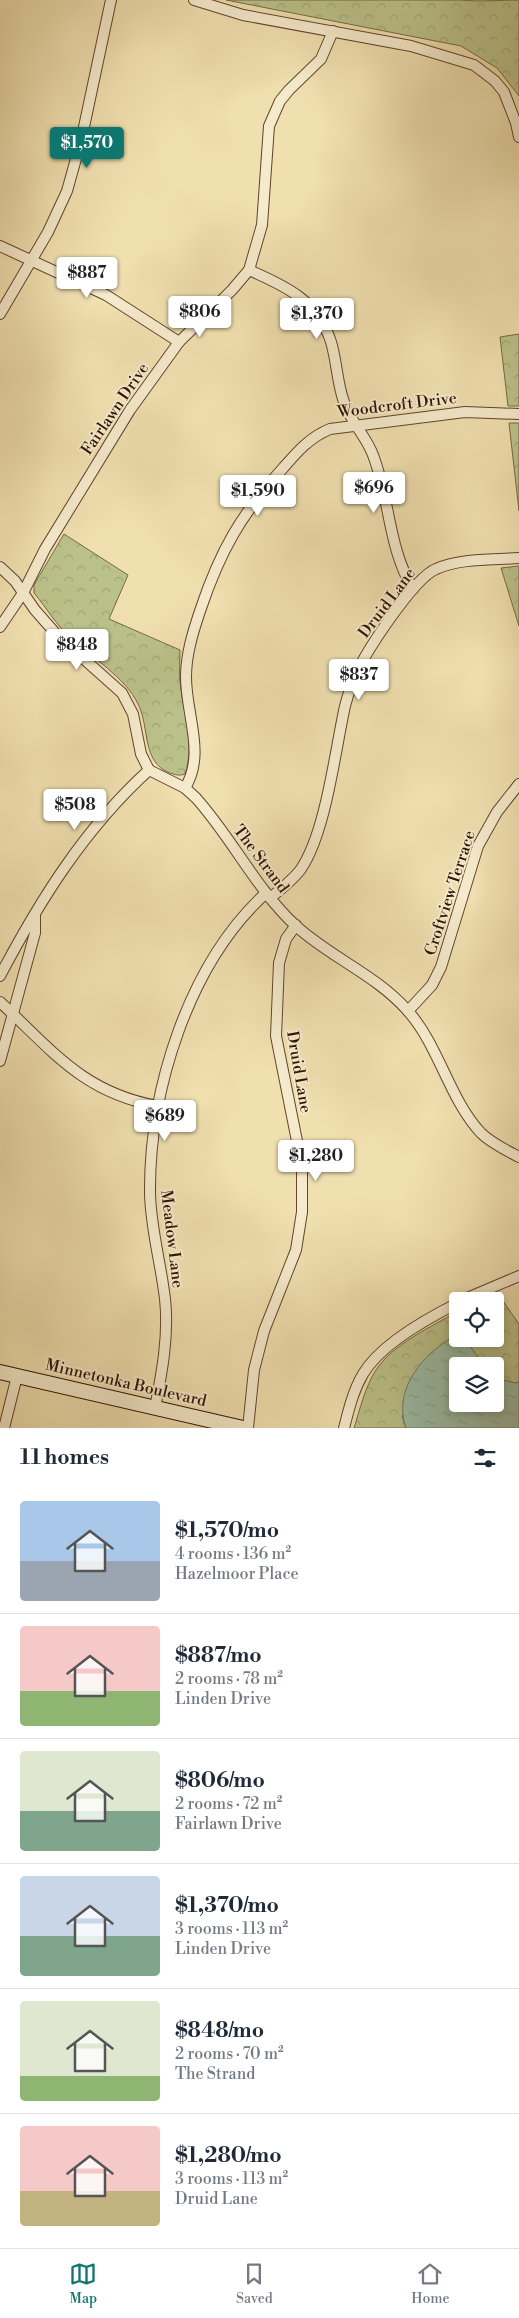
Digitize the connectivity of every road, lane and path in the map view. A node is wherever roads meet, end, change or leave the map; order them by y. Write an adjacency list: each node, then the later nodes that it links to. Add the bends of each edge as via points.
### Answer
1 (111, 0): 6 (street, via 73,173 60,208)
2 (194, 0): 3 (street, via 227,12)
3 (333, 31): 4 (street, via 411,46 474,65 504,92); 7 (street, Fairlawn Drive, via 322,59 280,101 269,126 262,226)
4 (519, 137)
5 (0, 246): 6 (street)
6 (30, 261): 8 (street); 9 (street, via 106,295)
7 (249, 270): 9 (street, Fairlawn Drive); 11 (street, via 294,291 317,312 331,343 343,401)
8 (0, 314)
9 (179, 342): 15 (street, Fairlawn Drive, via 100,457 45,549)
10 (519, 414): 11 (street, Woodcroft Drive, via 465,412)
11 (357, 424): 14 (street, via 373,454 399,563); 19 (street, Woodcroft Drive, via 321,432 303,446 248,510 219,558 188,654 187,692 196,756 193,776)
12 (519, 558): 14 (street, Druid Lane, via 450,564 423,577)
13 (0, 567): 15 (street)
14 (413, 589): 20 (street, Druid Lane, via 374,644 354,680 345,706 321,823 310,852 301,869)
15 (23, 593): 16 (street, Fairlawn Drive); 17 (street, via 57,635 122,693 133,714 141,754)
16 (0, 627)
17 (149, 770): 19 (street, The Strand); 21 (street, via 87,836)
18 (519, 784): 25 (street, Croftview Terrace, via 497,812 478,846 441,967 432,985)
19 (185, 788): 20 (street, The Strand, via 205,808)
20 (268, 895): 22 (street, The Strand); 28 (street, Meadow Lane, via 254,904 201,982 175,1039)
21 (35, 916): 23 (street, via 25,928); 26 (street, via 36,933)
22 (296, 925): 25 (street, The Strand, via 337,958 378,983); 38 (street, Druid Lane, via 286,939 279,963 276,1036 302,1166 302,1212 296,1250 264,1331 254,1370)
23 (0, 976)
24 (0, 1002): 26 (street)
25 (408, 1011): 29 (street, The Strand, via 438,1056 472,1123 493,1142)
26 (13, 1014): 27 (street); 28 (street, via 56,1057 85,1080 127,1099)
27 (0, 1061)
28 (157, 1106): 35 (street, Meadow Lane, via 150,1196 166,1325)
29 (519, 1157)
30 (519, 1276): 31 (street)
31 (482, 1292)
32 (449, 1308): 39 (street, via 415,1328 375,1359 356,1388)
33 (0, 1372): 34 (main road, Minnetonka Boulevard)
34 (16, 1376): 35 (main road, Minnetonka Boulevard); 36 (street)
35 (155, 1408): 37 (main road, Minnetonka Boulevard)
36 (4, 1428)
37 (243, 1428)
38 (248, 1428)
39 (344, 1428)

